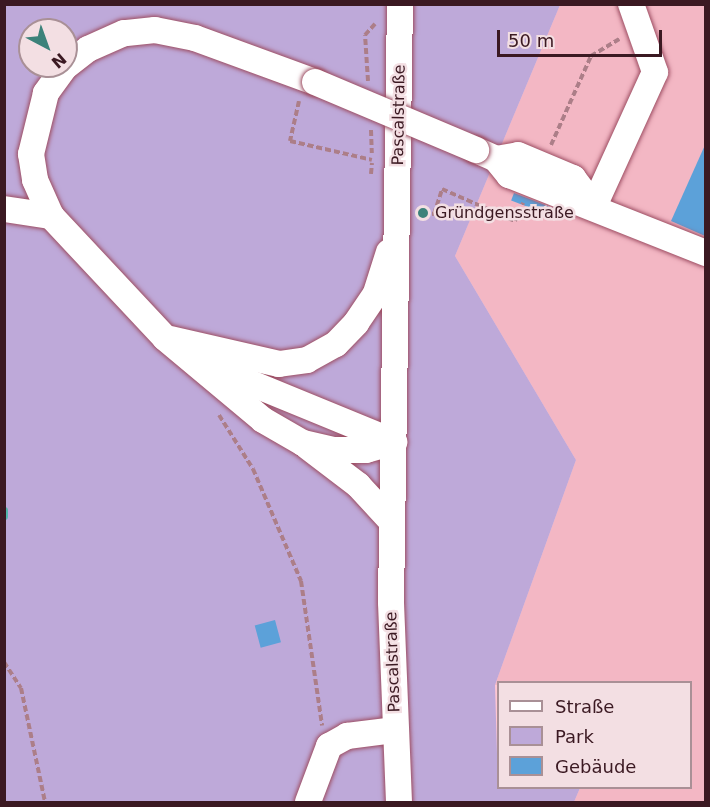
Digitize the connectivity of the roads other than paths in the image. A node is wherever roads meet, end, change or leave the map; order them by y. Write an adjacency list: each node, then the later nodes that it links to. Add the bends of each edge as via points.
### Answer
1 (399, 4): 6 (street, Pascalstraße)
2 (635, 16): 3 (street, via 655,72)
3 (594, 206): 5 (street, bridge, via 573,177 509,176 486,155 310,80 195,38 155,30 124,33 88,49 64,68 35,124 31,154); 7 (street)
4 (4, 209): 5 (street)
5 (51, 216): 8 (street)
6 (397, 226): 8 (street, Pascalstraße, via 376,293 336,344 308,360 279,364 236,358); 9 (street, Pascalstraße)
7 (705, 253)
8 (165, 338): 9 (street, via 236,382 313,406); 10 (street, via 219,387)
9 (394, 442): 10 (street, via 366,450); 11 (street, Pascalstraße)
10 (303, 443): 11 (street, via 358,485)
11 (392, 522): 12 (street, Pascalstraße)
12 (394, 730): 13 (street, via 347,736 329,746); 14 (street, Pascalstraße)
13 (308, 802)
14 (399, 802)

